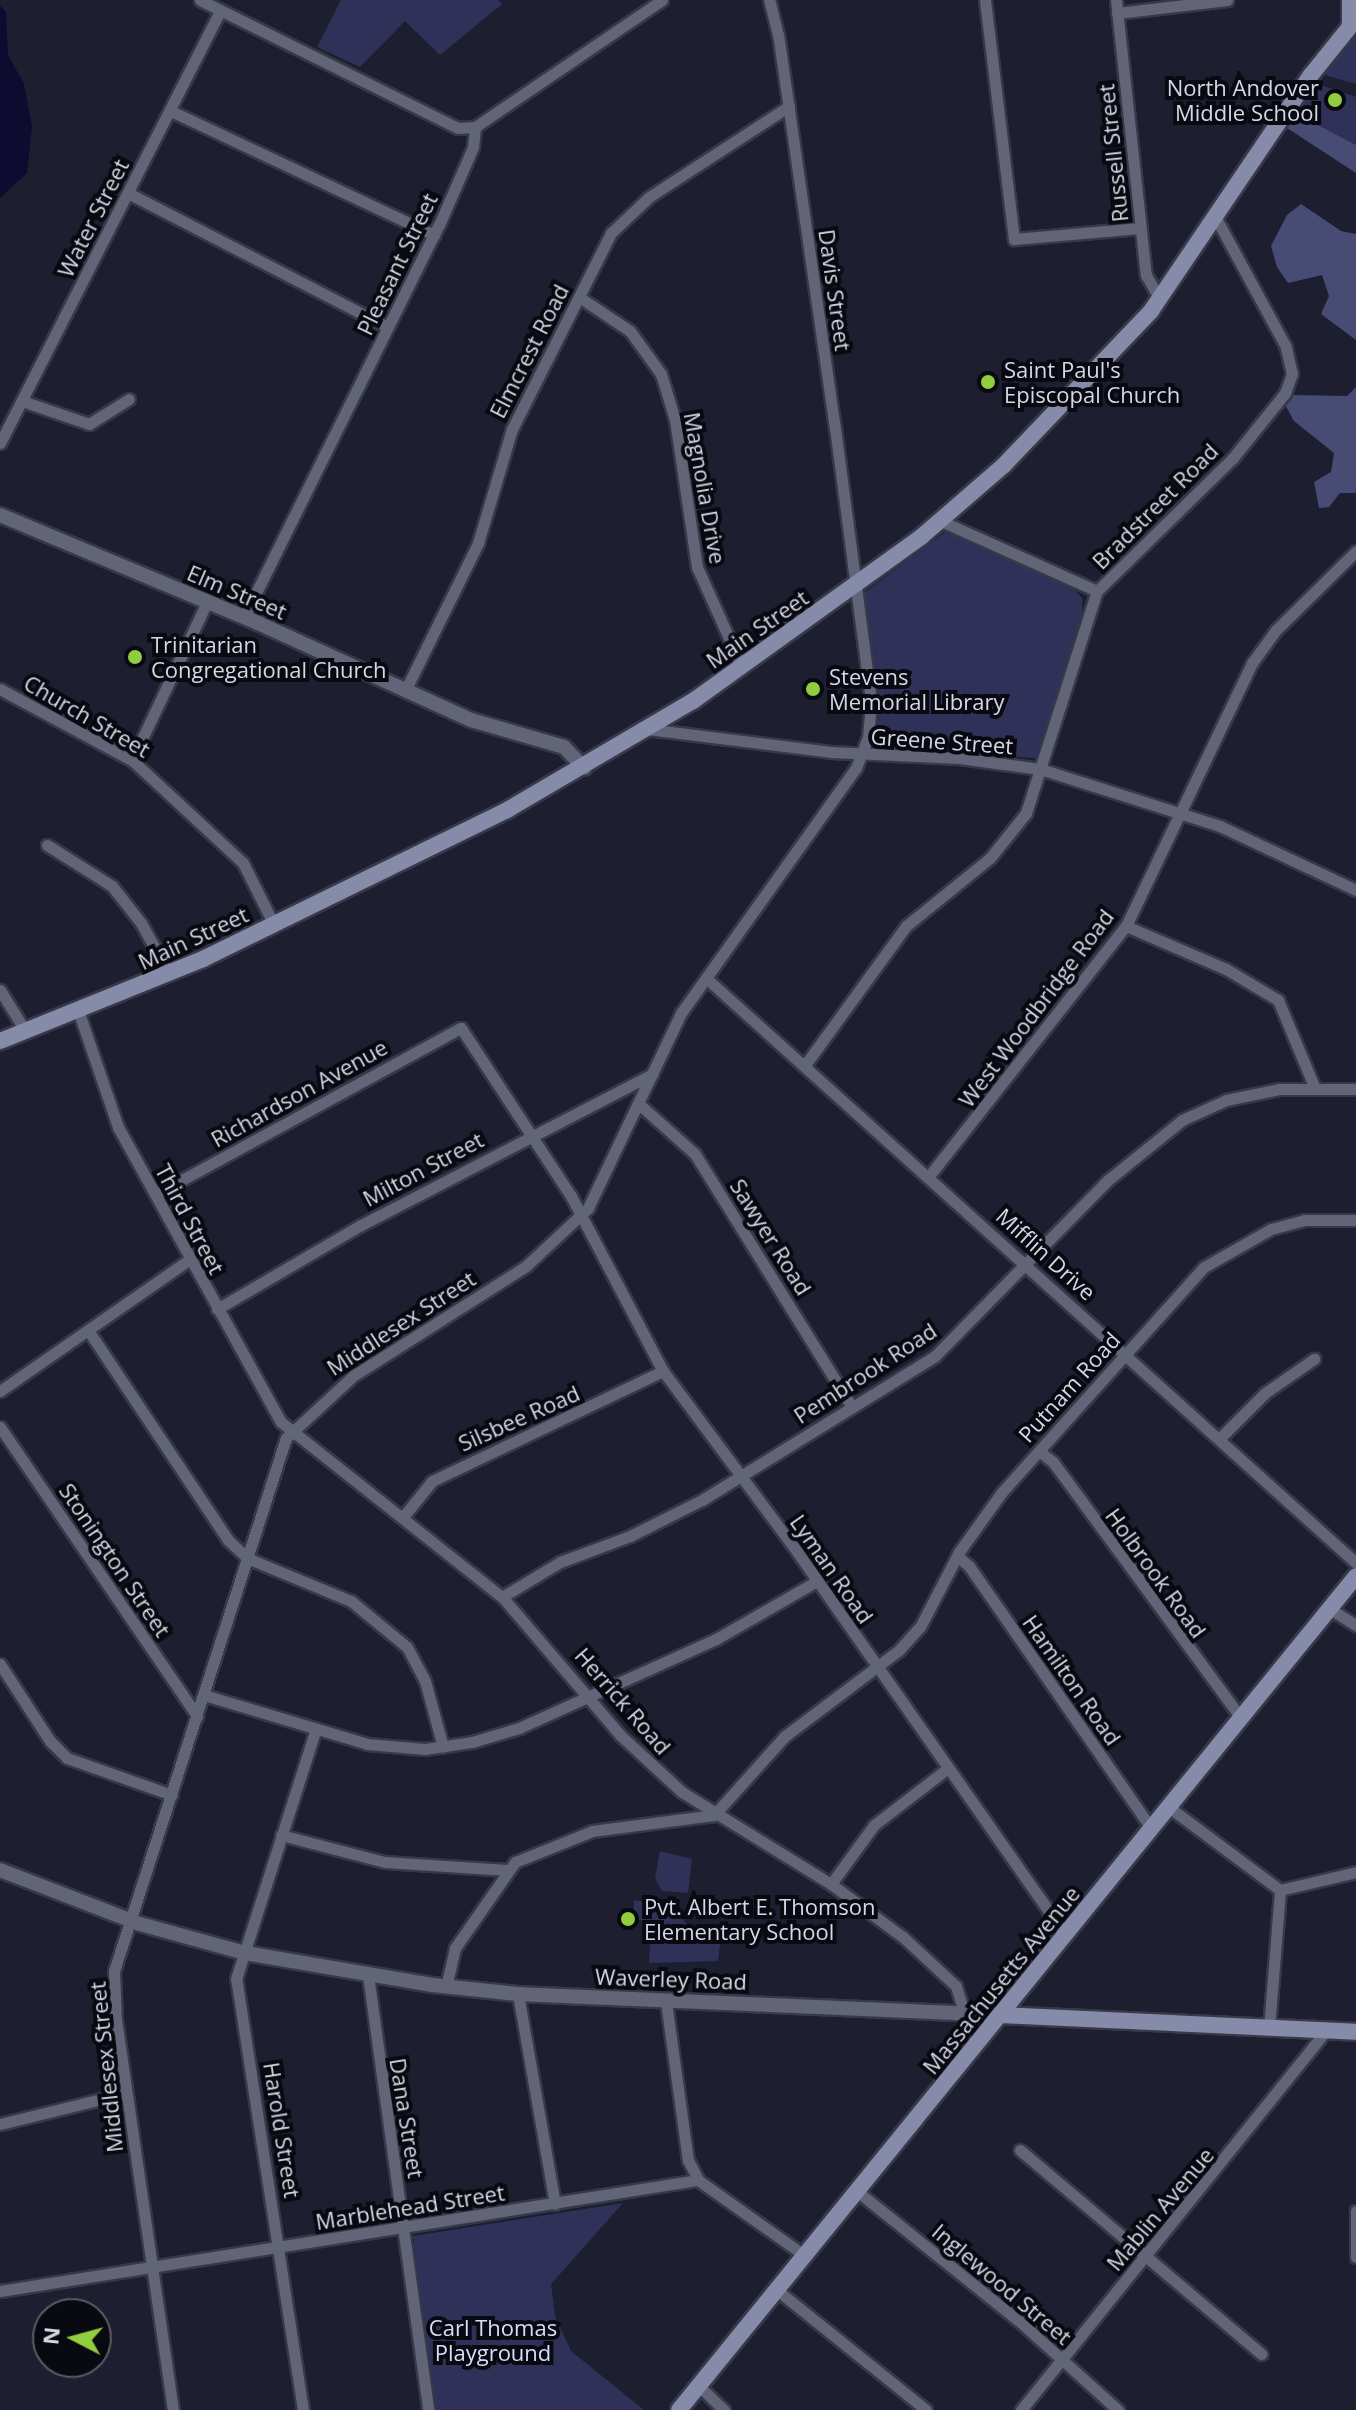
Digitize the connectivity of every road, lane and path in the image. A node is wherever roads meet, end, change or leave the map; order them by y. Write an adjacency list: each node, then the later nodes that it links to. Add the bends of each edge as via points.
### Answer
1 (200, 0): 8 (street)
2 (662, 0): 13 (street)
3 (769, 0): 11 (street, Davis Street)
4 (985, 0): 16 (street, via 1014,239)
5 (1116, 0): 9 (street, Russell Street)
6 (1227, 0): 9 (street)
7 (1350, 0): 10 (main road)
8 (220, 11): 12 (street, Water Street); 13 (street, via 458,128)
9 (1117, 13): 16 (street, Russell Street)
10 (1353, 22): 15 (main road, Main Street)
11 (789, 106): 18 (street, Elmcrest Road, via 623,219); 27 (street, Davis Street)
12 (171, 111): 14 (street, Water Street); 17 (street)
13 (475, 127): 17 (street, Pleasant Street, via 473,147)
14 (128, 193): 20 (street); 22 (street, Water Street)
15 (1216, 218): 19 (main road, Main Street); 28 (street, Bradstreet Road, via 1282,337 1292,374 1285,393 1232,459)
16 (1141, 228): 19 (street, Russell Street, via 1146,275)
17 (434, 235): 20 (street, Pleasant Street)
18 (579, 297): 31 (street, Magnolia Drive, via 630,331 661,374 675,420 697,567); 33 (street, Elmcrest Road, via 512,429 478,543)
19 (1160, 299): 25 (main road, Main Street, via 1094,377)
20 (388, 327): 30 (street, Pleasant Street)
21 (129, 399): 22 (street, via 89,424)
22 (22, 401): 23 (street, Water Street)
23 (0, 443)
24 (0, 515): 29 (street, Elm Street)
25 (941, 521): 27 (main road, Main Street); 28 (street)
26 (1356, 551): 39 (street, West Woodbridge Road, via 1276,630 1252,663 1216,730)
27 (855, 586): 31 (main road, Main Street); 35 (street, Middlesex Street, via 871,701)
28 (1097, 591): 38 (street, Bradstreet Road)
29 (207, 602): 30 (street, Elm Street); 36 (street)
30 (244, 617): 33 (street, Elm Street)
31 (742, 667): 34 (main road, Main Street)
32 (0, 689): 36 (street, Church Street)
33 (405, 691): 37 (street, Elm Street, via 492,728 564,747)
34 (647, 729): 35 (street, Greene Street); 37 (main road, Main Street)
35 (862, 755): 38 (street, Greene Street, via 959,758); 45 (street, Middlesex Street)
36 (132, 760): 42 (street, Church Street, via 243,863)
37 (584, 768): 42 (main road, Main Street)
38 (1040, 769): 39 (street, Greene Street); 51 (street, Bradstreet Road, via 1026,813 1003,845 906,926)
39 (1184, 813): 41 (street, Greene Street, via 1284,853); 43 (street, West Woodbridge Road)
40 (47, 845): 44 (street, via 112,886 141,923)
41 (1356, 890)
42 (274, 925): 44 (main road, Main Street)
43 (1126, 926): 53 (street, via 1226,969 1278,1000); 57 (street, West Woodbridge Road)
44 (169, 974): 47 (main road, Main Street)
45 (706, 978): 51 (street, Mifflin Drive); 52 (street, Middlesex Street, via 668,1036)
46 (0, 990): 49 (street)
47 (79, 1013): 49 (main road, Main Street); 58 (street, Third Street, via 117,1123)
48 (461, 1028): 56 (street, Lyman Road); 58 (street, Richardson Avenue)
49 (26, 1032): 50 (main road, Main Street)
50 (0, 1041)
51 (805, 1065): 57 (street, Mifflin Drive)
52 (652, 1073): 55 (street, Middlesex Street); 56 (street, Milton Street)
53 (1314, 1086): 54 (street, Pembrook Road); 62 (street, Pembrook Road, via 1226,1100 1182,1120 1108,1180)
54 (1356, 1089)
55 (639, 1104): 59 (street, Middlesex Street, via 607,1177); 69 (street, Sawyer Road, via 695,1154)
56 (531, 1134): 59 (street, Lyman Road); 63 (street, Milton Street)
57 (929, 1176): 62 (street, Mifflin Drive)
58 (156, 1194): 61 (street, Third Street)
59 (581, 1216): 67 (street, Lyman Road); 71 (street, Middlesex Street, via 526,1266 353,1376)
60 (1356, 1220): 65 (street, Putnam Road, via 1304,1220 1253,1237 1204,1267)
61 (190, 1259): 63 (street, Third Street); 64 (street)
62 (1026, 1263): 65 (street, Mifflin Drive); 69 (street, Pembrook Road, via 935,1356)
63 (217, 1309): 71 (street, Third Street, via 273,1410)
64 (88, 1330): 68 (street); 77 (street, via 228,1540)
65 (1126, 1354): 72 (street, Mifflin Drive); 73 (street, Putnam Road)
66 (1314, 1359): 72 (street, via 1265,1393)
67 (663, 1371): 74 (street, Lyman Road); 75 (street, Silsbee Road, via 432,1481)
68 (0, 1391)
69 (852, 1407): 74 (street, Pembrook Road)
70 (0, 1427): 88 (street, Stonington Street)
71 (292, 1431): 75 (street, Herrick Road); 77 (street, Middlesex Street)
72 (1220, 1438): 78 (street, Mifflin Drive)
73 (1039, 1451): 76 (street, Putnam Road); 89 (street, Holbrook Road, via 1053,1462)
74 (742, 1476): 80 (street, Lyman Road); 81 (street, Pembrook Road, via 666,1519 560,1562)
75 (403, 1517): 81 (street, Herrick Road)
76 (957, 1556): 85 (street, Putnam Road, via 920,1627); 96 (street, Hamilton Road)
77 (247, 1558): 86 (street, Middlesex Street); 91 (street, via 351,1601 390,1630 418,1665)
78 (1356, 1563)
79 (1356, 1576): 82 (main road, Massachusetts Avenue)
80 (817, 1581): 85 (street, Lyman Road); 87 (street, via 728,1633)
81 (502, 1597): 87 (street, Herrick Road)
82 (1330, 1609): 83 (street); 89 (main road, Massachusetts Avenue)
83 (1356, 1625)
84 (0, 1664): 93 (street, via 67,1758)
85 (875, 1668): 92 (street, Lyman Road); 95 (street, Putnam Road, via 785,1736)
86 (204, 1695): 88 (street, Middlesex Street); 90 (street)
87 (589, 1696): 91 (street, via 502,1734); 95 (street, Herrick Road, via 640,1755)
88 (197, 1716): 93 (street, Middlesex Street)
89 (1241, 1718): 94 (main road, Massachusetts Avenue)
90 (316, 1728): 91 (street, via 367,1744); 97 (street, Harold Street)
91 (443, 1747)
92 (948, 1768): 101 (street, via 884,1816); 104 (street, Lyman Road)
93 (172, 1795): 103 (street, Middlesex Street)
94 (1170, 1808): 96 (main road, Massachusetts Avenue); 102 (street)
95 (714, 1815): 99 (street, via 592,1831); 101 (street, Herrick Road)
96 (1152, 1829): 104 (main road, Massachusetts Avenue)
97 (281, 1835): 99 (street, via 385,1862); 105 (street, Harold Street)
98 (0, 1870): 103 (street, Waverley Road)
99 (507, 1870): 107 (street, via 455,1948)
100 (1356, 1872): 102 (street)
101 (831, 1884): 110 (street, Herrick Road, via 903,1937 952,1982 962,1994)
102 (1280, 1890): 112 (street)
103 (131, 1921): 105 (street, Waverley Road); 115 (street, Middlesex Street, via 115,1966 113,1995)
104 (1065, 1935): 111 (main road, Massachusetts Avenue)
105 (245, 1953): 106 (street, Waverley Road); 123 (street, Harold Street, via 236,1979)
106 (368, 1975): 107 (street, Waverley Road); 122 (street, Dana Street)
107 (446, 1987): 108 (street, Waverley Road)
108 (518, 1994): 109 (street, Waverley Road); 120 (street)
109 (666, 2002): 110 (street, Waverley Road); 118 (street, via 688,2160)
110 (964, 2013): 111 (street, Waverley Road)
111 (1000, 2015): 112 (main road, Waverley Road); 119 (main road, Massachusetts Avenue)
112 (1269, 2028): 113 (main road, Waverley Road)
113 (1326, 2031): 114 (main road, Waverley Road); 125 (street, Mablin Avenue)
114 (1356, 2032)
115 (126, 2093): 116 (street); 127 (street, Middlesex Street)
116 (0, 2124)
117 (1020, 2150): 125 (street)
118 (698, 2180): 120 (street, Marblehead Street); 124 (street)
119 (858, 2192): 124 (main road, Massachusetts Avenue); 131 (street, Inglewood Street)
120 (555, 2204): 122 (street, Marblehead Street)
121 (1356, 2211): 126 (street)
122 (404, 2229): 123 (street, Marblehead Street); 135 (street, Dana Street)
123 (279, 2247): 127 (street, Marblehead Street); 134 (street, Harold Street)
124 (804, 2255): 128 (main road, Massachusetts Avenue)
125 (1145, 2257): 130 (street); 131 (street, Mablin Avenue)
126 (1356, 2257)
127 (152, 2267): 129 (street, Marblehead Street); 133 (street, Middlesex Street)
128 (777, 2290): 132 (main road, Massachusetts Avenue); 138 (street)
129 (0, 2291)
130 (1261, 2354)
131 (1062, 2360): 139 (street, Mablin Avenue); 140 (street, Inglewood Street)
132 (699, 2386): 136 (main road, Massachusetts Avenue); 137 (street)
133 (173, 2410)
134 (303, 2410)
135 (428, 2410)
136 (679, 2410)
137 (724, 2410)
138 (926, 2410)
139 (1021, 2410)
140 (1118, 2410)

